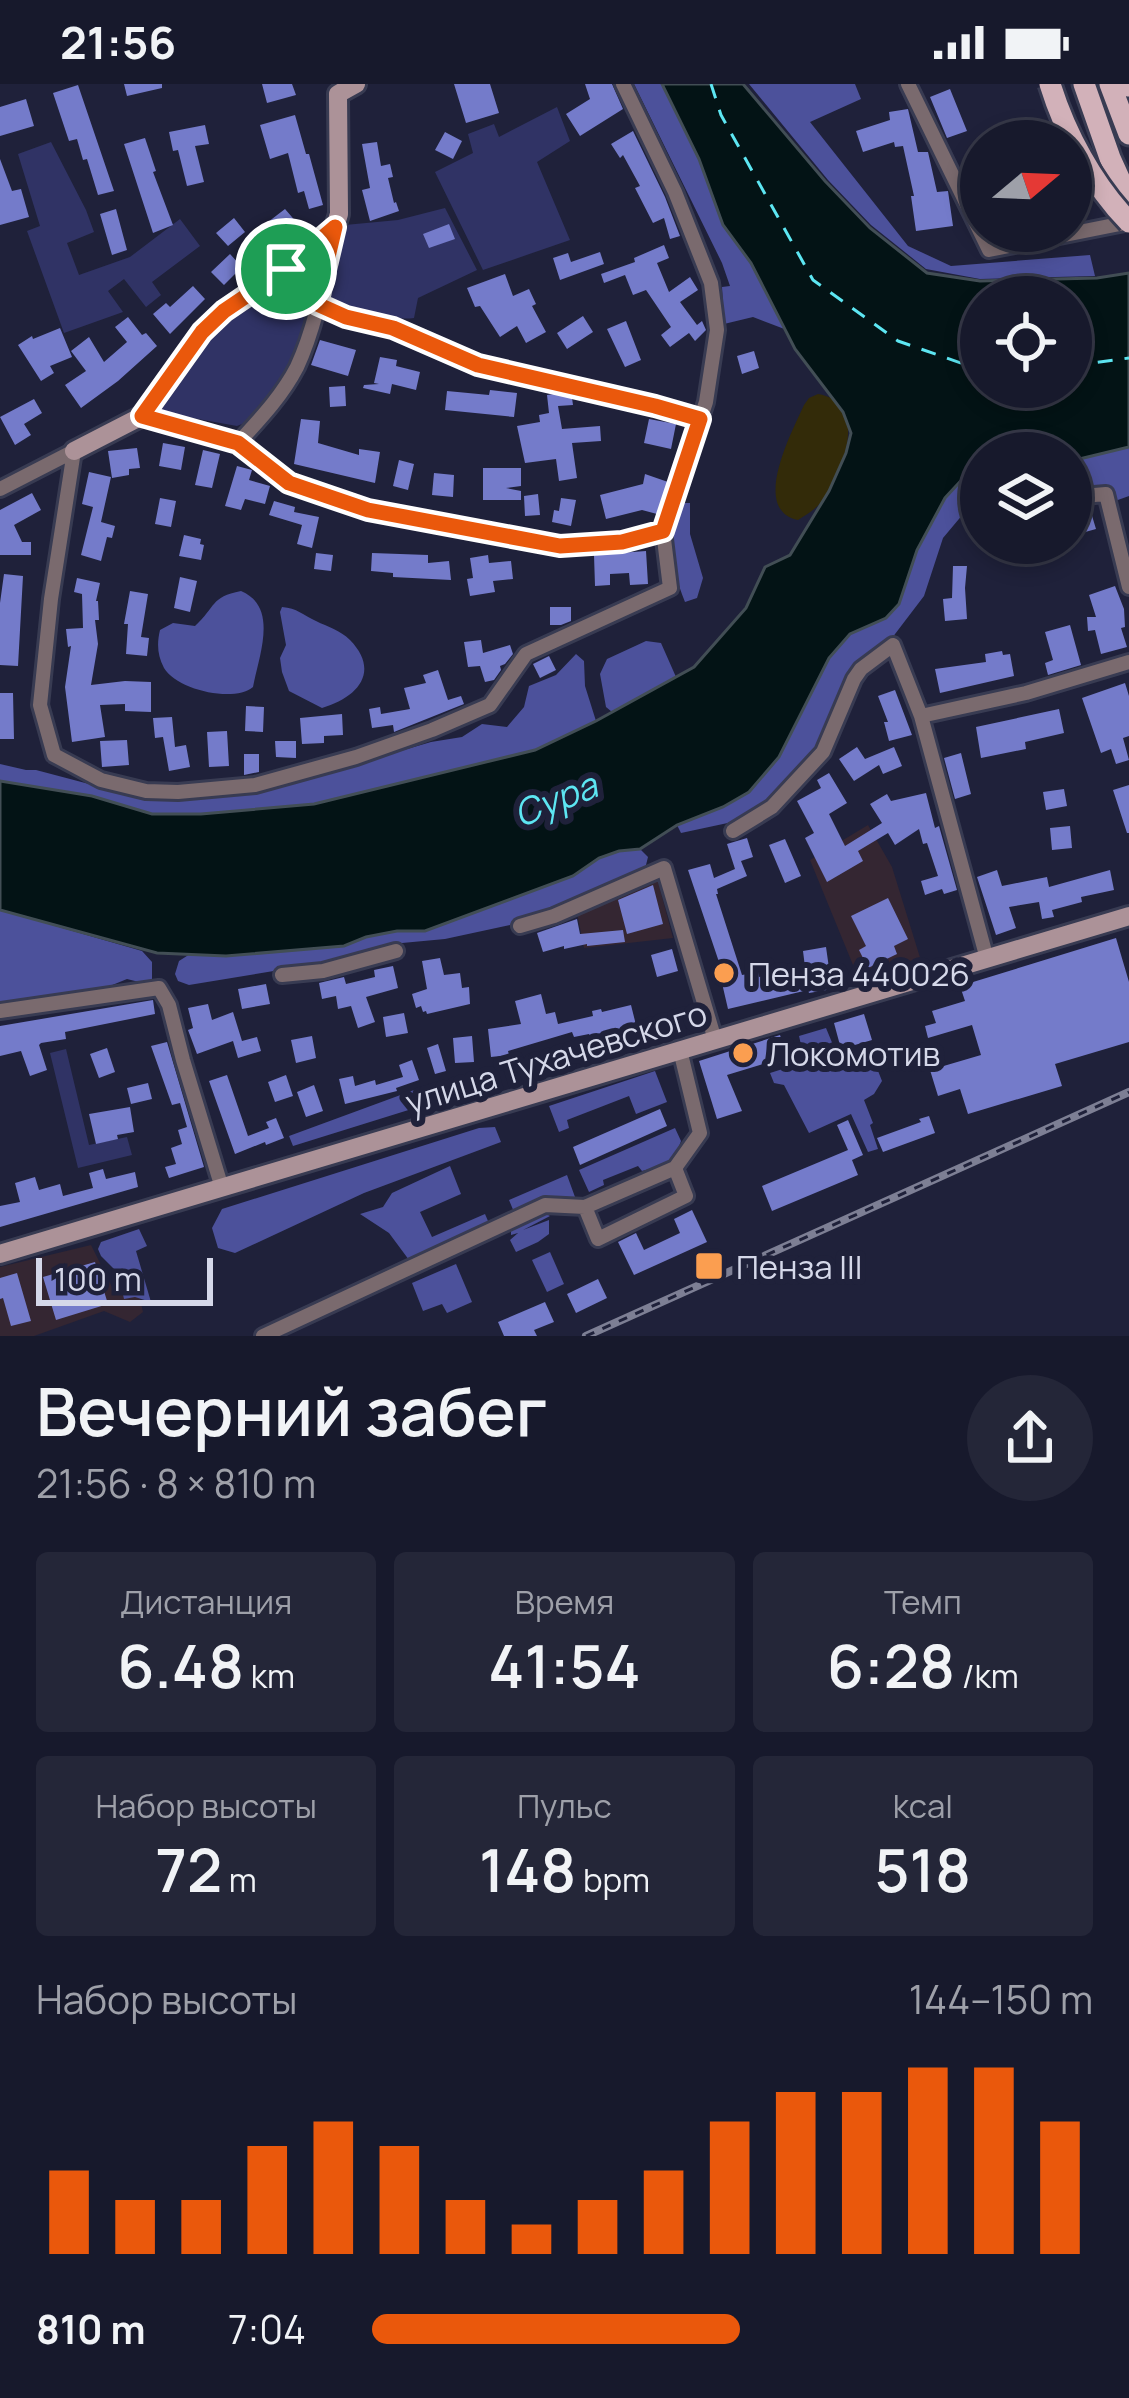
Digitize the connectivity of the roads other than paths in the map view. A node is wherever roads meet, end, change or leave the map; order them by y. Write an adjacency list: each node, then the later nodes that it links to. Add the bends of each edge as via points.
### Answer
1 (356, 84): 10 (main road, via 338,94)
2 (623, 84): 13 (street, via 711,283 717,330)
3 (908, 84): 9 (street, via 989,250)
4 (1050, 84): 9 (main road, bridge)
5 (1083, 84): 8 (main road); 9 (street)
6 (1110, 84): 7 (main road)
7 (1129, 134)
8 (1129, 200)
9 (1123, 224)
10 (335, 227): 11 (street); 12 (main road, via 224,311)
11 (317, 304): 13 (street, via 478,365); 14 (street, via 298,365)
12 (142, 416): 14 (street); 15 (main road)
13 (700, 419): 18 (street)
14 (238, 443): 18 (street, via 289,483 368,510 560,546)
15 (74, 451): 16 (street); 18 (street, via 40,705 54,755 100,780 146,790 255,785 356,758 490,705 526,654 670,589)
16 (0, 489)
17 (1092, 495): 19 (street, via 1106,494)
18 (663, 531)
19 (1129, 586)
20 (1129, 662): 21 (street)
21 (920, 716): 22 (street, via 892,645 854,679 823,752 772,807); 26 (street)
22 (733, 831)
23 (1129, 916): 26 (main road, улица Тухачевского)
24 (520, 926): 29 (street, via 664,868)
25 (396, 951): 27 (street)
26 (987, 959): 29 (main road, улица Тухачевского)
27 (282, 975)
28 (0, 1011): 32 (street, via 159,988)
29 (715, 1040): 30 (main road, улица Тухачевского)
30 (680, 1050): 31 (street, via 700,1133); 32 (main road, улица Тухачевского)
31 (675, 1168): 33 (street); 33 (street, via 686,1196 598,1239)
32 (222, 1187): 34 (main road, улица Тухачевского)
33 (585, 1207): 35 (street, via 545,1204)
34 (0, 1254)
35 (263, 1336)

